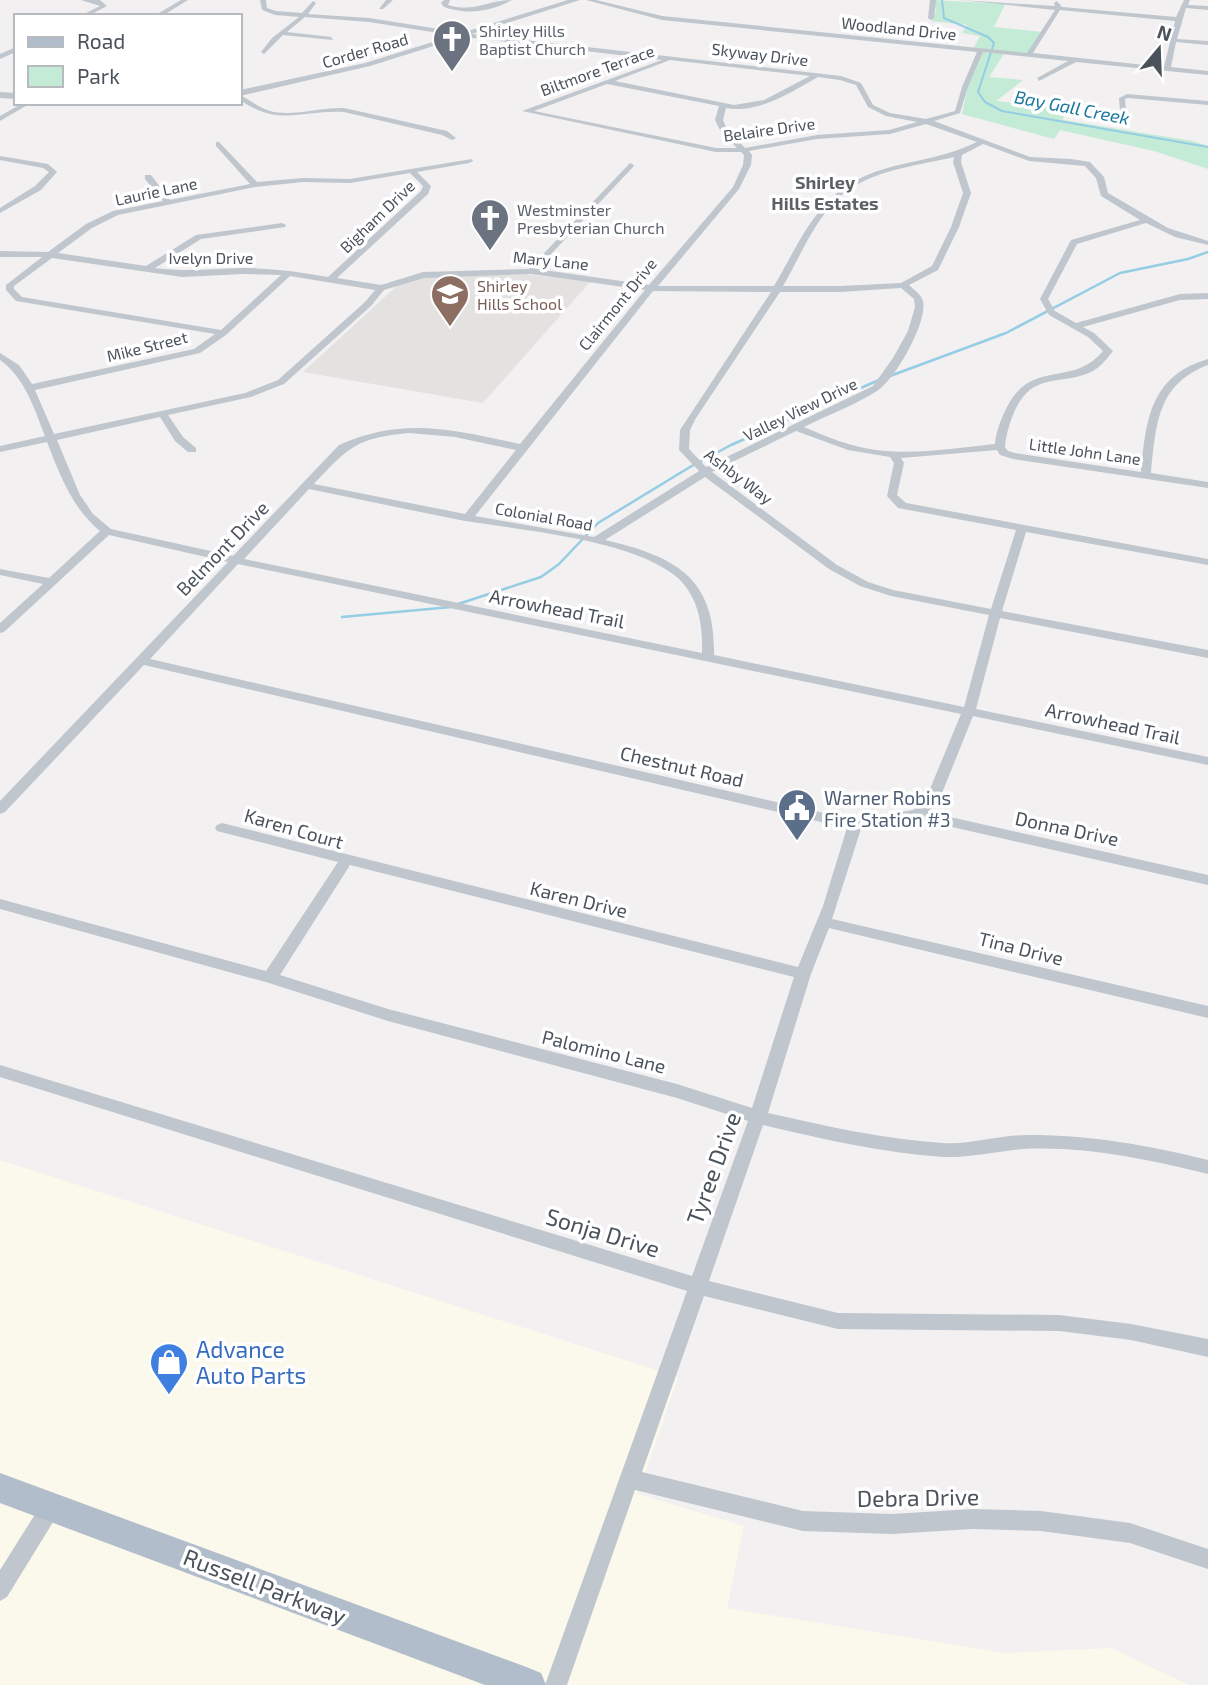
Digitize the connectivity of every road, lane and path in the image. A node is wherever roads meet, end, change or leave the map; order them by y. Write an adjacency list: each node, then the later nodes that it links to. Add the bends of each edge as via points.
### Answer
1 (84, 0): 17 (street, via 104,6)
2 (185, 0): 18 (street)
3 (263, 0): 19 (street, Skyway Drive, via 267,11)
4 (390, 0): 14 (street)
5 (447, 0): 6 (street, via 446,6 453,9 477,10)
6 (509, 0)
7 (576, 0): 24 (street, Corder Road)
8 (589, 0): 23 (street, Woodland Drive, via 662,18)
9 (933, 0): 20 (street)
10 (964, 0): 15 (street)
11 (1055, 0): 15 (street)
12 (313, 3): 19 (street)
13 (1185, 3): 16 (street); 21 (street)
14 (381, 8)
15 (1059, 8): 21 (street); 31 (street)
16 (1208, 8)
17 (87, 14)
18 (160, 14)
19 (307, 15): 22 (street); 24 (street, Skyway Drive)
20 (931, 18)
21 (1178, 19): 26 (street)
22 (284, 33): 25 (street); 30 (street)
23 (813, 33): 27 (street); 29 (street, Woodland Drive)
24 (464, 35): 32 (street, Skyway Drive); 39 (street, Corder Road, via 329,76)
25 (331, 39)
26 (1172, 40): 28 (street); 34 (street)
27 (806, 43)
28 (1208, 43)
29 (984, 51): 31 (street, Woodland Drive); 47 (street, Belaire Drive, via 965,86 960,109)
30 (264, 52)
31 (1029, 55): 33 (street, Woodland Drive)
32 (671, 58): 36 (street, Skyway Drive); 38 (street, Biltmore Terrace)
33 (1073, 60): 34 (street, Woodland Drive); 37 (street)
34 (1167, 69): 35 (street, Woodland Drive)
35 (1208, 74)
36 (818, 75): 43 (street, via 766,102); 47 (street, Skyway Drive, via 859,84 864,98 879,112)
37 (1039, 79)
38 (607, 82): 43 (street); 44 (street, Biltmore Terrace)
39 (242, 95)
40 (242, 96): 48 (street, via 267,114 344,110)
41 (1208, 103): 45 (street, via 1127,96 1122,98)
42 (24, 105): 46 (street)
43 (723, 106): 51 (street, via 719,120)
44 (533, 108): 51 (street, Belaire Drive, via 526,111 677,144)
45 (1122, 110)
46 (0, 119)
47 (930, 122): 49 (street, Skyway Drive); 51 (street, Belaire Drive, via 890,132 817,137)
48 (452, 138)
49 (982, 142): 52 (street, Ashby Way); 61 (street, Skyway Drive, via 1029,159 1087,164 1100,177 1104,194)
50 (219, 144): 58 (street)
51 (744, 150): 72 (street, Clairmont Drive, via 748,160 745,171 731,193)
52 (958, 154): 70 (street, Mary Lane, via 967,193 955,228 935,268); 73 (street, Ashby Way, via 904,164 850,185 820,215)
53 (0, 158): 60 (street, via 44,166 52,172 38,188)
54 (469, 161): 56 (street, Laurie Lane)
55 (630, 165): 67 (street)
56 (413, 172): 58 (street, Laurie Lane, via 350,181); 69 (street, Bigham Drive, via 427,186 425,192)
57 (148, 177): 59 (street)
58 (255, 185): 59 (street, Laurie Lane)
59 (169, 203): 65 (street, Laurie Lane, via 104,218)
60 (0, 211)
61 (1144, 221): 63 (street, Skyway Drive); 75 (street, via 1074,242 1044,299 1052,313)
62 (282, 225): 66 (street, via 199,237)
63 (1208, 243)
64 (0, 254): 65 (street, Ivelyn Drive)
65 (52, 254): 66 (street, Ivelyn Drive); 76 (street, Laurie Lane, via 10,285 13,295)
66 (147, 269): 68 (street, Ivelyn Drive, via 195,274)
67 (531, 271): 71 (street, Mary Lane, via 439,272); 72 (street, Mary Lane)
68 (288, 273): 69 (street, Ivelyn Drive); 76 (street, Mike Street)
69 (331, 279): 71 (street, Ivelyn Drive)
70 (903, 285): 73 (street, Mary Lane); 81 (street, Valley View Drive, via 920,304 893,369 876,388)
71 (381, 288): 80 (street, Mary Lane, via 273,387)
72 (650, 288): 73 (street, Mary Lane); 84 (street, Clairmont Drive)
73 (778, 289): 88 (street, Ashby Way, via 685,430 684,450)
74 (1208, 296): 75 (street, via 1180,297)
75 (1075, 326): 83 (street, via 1108,351 1090,368 1029,382 1014,398)
76 (223, 333): 79 (street, Mike Street, via 188,355)
77 (0, 356): 79 (street, via 21,372)
78 (1208, 362): 89 (street, via 1186,368 1165,390 1155,412)
79 (29, 388): 82 (street)
80 (162, 413): 82 (street, Mary Lane); 86 (street)
81 (797, 428): 87 (street, Little John Lane, via 858,450); 88 (street, Valley View Drive)
82 (50, 437): 85 (street, Mary Lane); 94 (street, via 87,517)
83 (1000, 447): 87 (street, Little John Lane); 89 (street, Little John Lane, via 1013,456)
84 (523, 448): 91 (street, Belmont Drive, via 436,432 388,430 343,447); 92 (street, Clairmont Drive)
85 (0, 449)
86 (192, 450)
87 (894, 455): 93 (street, via 899,463 892,496 902,506)
88 (705, 472): 95 (street, Valley View Drive); 100 (street, Ashby Way, via 833,567 864,584)
89 (1146, 476): 90 (street, Little John Lane)
90 (1208, 485)
91 (307, 486): 92 (street, Colonial Road); 96 (street, Belmont Drive)
92 (468, 518): 95 (street, Colonial Road)
93 (1022, 528): 97 (street); 100 (street)
94 (107, 531): 96 (street, Arrowhead Trail); 99 (street)
95 (595, 541): 103 (street, Colonial Road, via 655,559 694,589 706,611)
96 (234, 560): 103 (street, Arrowhead Trail); 104 (street, Belmont Drive)
97 (1208, 562)
98 (0, 572): 99 (street)
99 (51, 582): 101 (street)
100 (995, 613): 102 (street, Ashby Way); 105 (street)
101 (0, 629)
102 (1208, 654)
103 (708, 656): 105 (street, Arrowhead Trail)
104 (140, 660): 107 (street, Belmont Drive); 109 (street, Chestnut Road)
105 (969, 710): 106 (street, Arrowhead Trail); 108 (street, via 938,790)
106 (1208, 761)
107 (0, 809)
108 (917, 814): 109 (street, Chestnut Road); 112 (street, Donna Drive)
109 (855, 825): 114 (street, Tyree Drive)
110 (222, 828): 111 (street, Karen Court)
111 (346, 860): 115 (street, Karen Drive); 116 (street, Karen Court)
112 (1208, 880)
113 (0, 904): 116 (street, Palomino Lane)
114 (824, 922): 115 (street, Tyree Drive); 117 (street, Tina Drive)
115 (803, 974): 119 (street, Tyree Drive)
116 (270, 978): 119 (street, Palomino Lane)
117 (1208, 1012)
118 (0, 1071): 121 (street, Sonja Drive)
119 (758, 1117): 120 (street, Palomino Lane, via 873,1141 945,1150 1024,1142 1086,1143); 121 (street, Tyree Drive)
120 (1208, 1167)
121 (697, 1286): 122 (street, Sonja Drive, via 838,1321 1059,1323); 123 (street, Tyree Drive)
122 (1208, 1348)
123 (629, 1479): 126 (street, Debra Drive, via 803,1521 1041,1521 1130,1533); 129 (street, Tyree Drive)
124 (0, 1488): 125 (main road, Russell Parkway)
125 (51, 1507): 127 (street); 128 (main road, Russell Parkway)
126 (1208, 1559)
127 (0, 1590)
128 (529, 1685)
129 (556, 1685)

